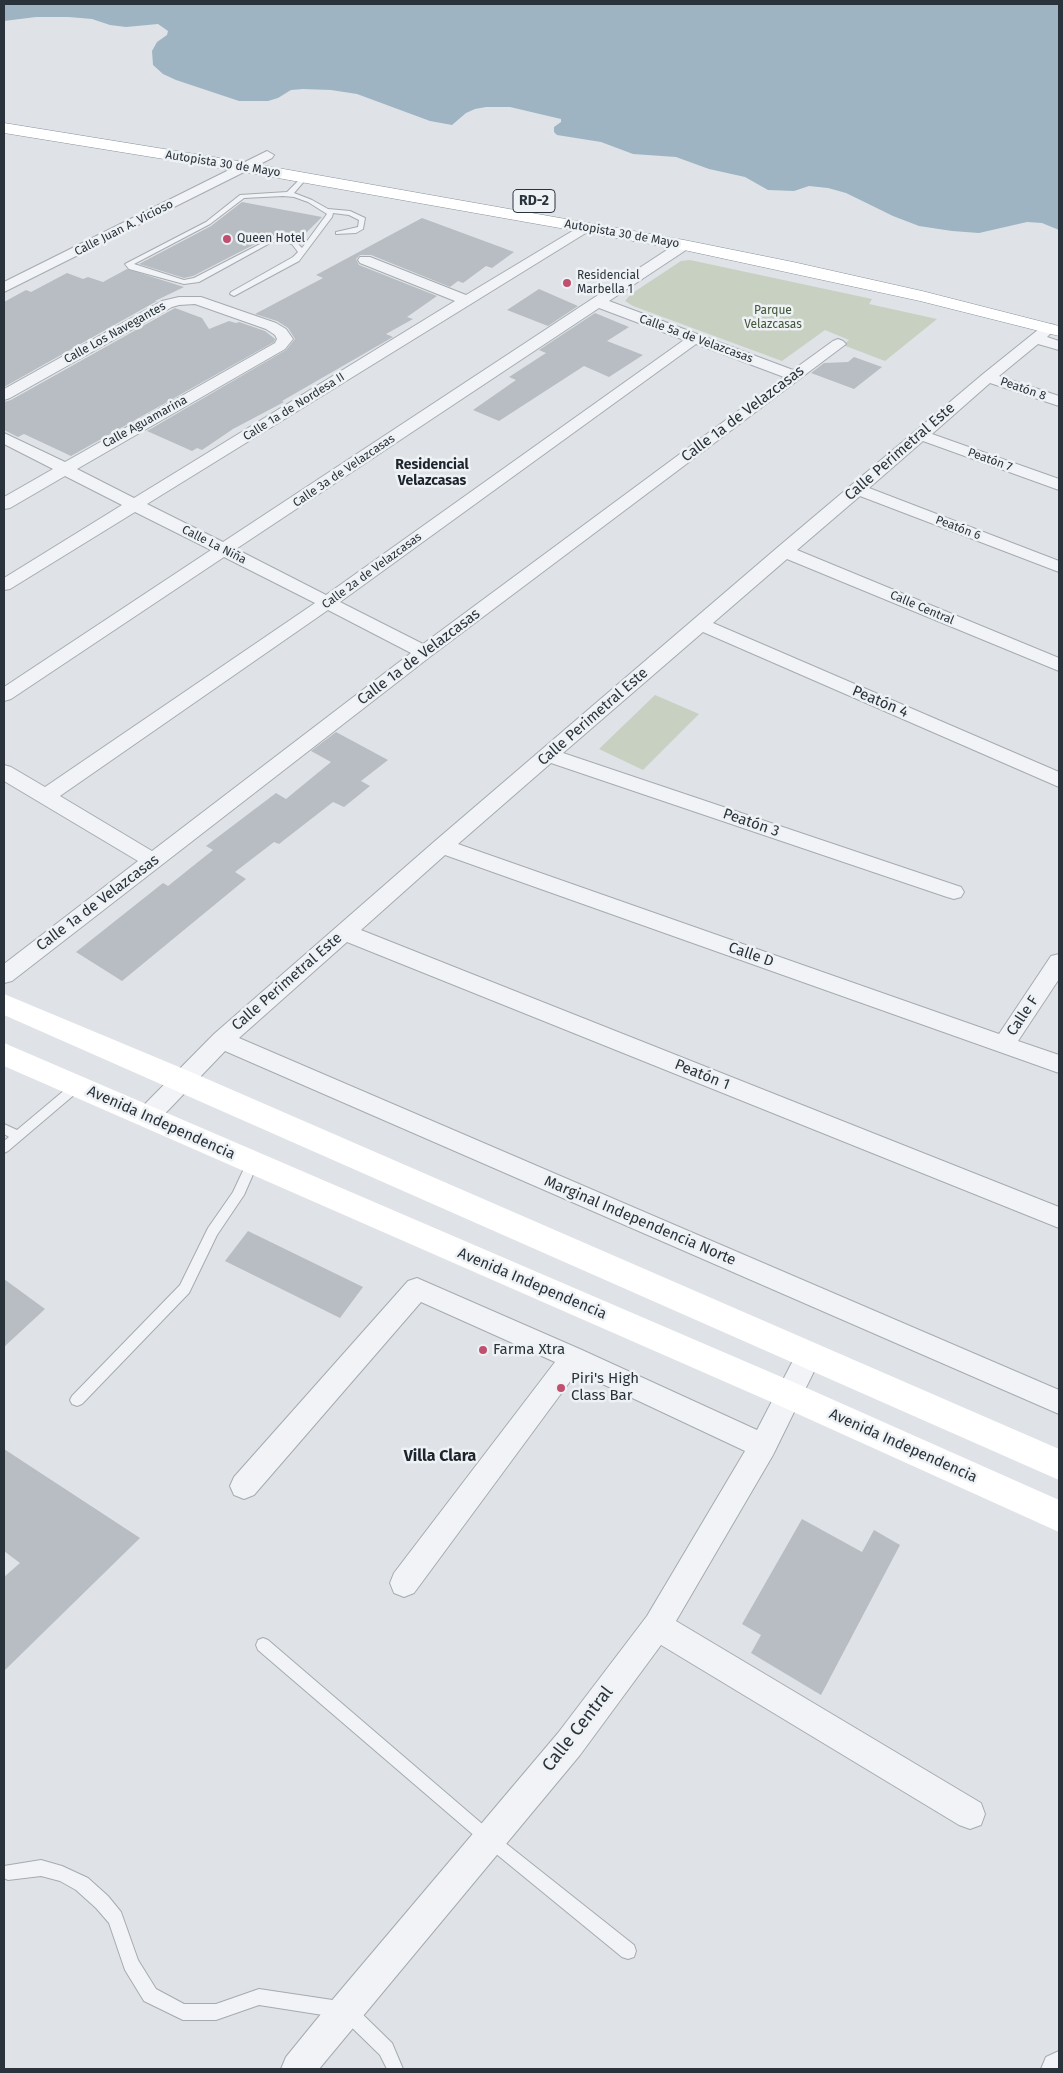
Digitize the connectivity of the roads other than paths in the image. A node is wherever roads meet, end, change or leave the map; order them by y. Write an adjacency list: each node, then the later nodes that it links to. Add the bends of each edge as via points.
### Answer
1 (4, 128): 4 (main road, Autopista 30 de Mayo / RD-2)
2 (160, 137): 3 (main road, Autopista 30 de Mayo)
3 (267, 155): 4 (street, Calle Juan A. Vicioso); 5 (main road, Autopista 30 de Mayo)
4 (244, 167): 6 (main road, Autopista 30 de Mayo / RD-2); 14 (street, Calle Juan A. Vicioso)
5 (344, 168)
6 (304, 178): 7 (lane); 9 (main road, Autopista 30 de Mayo / RD-2)
7 (290, 194): 8 (lane); 12 (lane, via 242,196 208,223 134,260 129,266 184,282 196,280 278,239 294,243)
8 (329, 211): 10 (lane, via 350,212 363,219 361,228 356,231); 12 (lane, via 330,216)
9 (584, 228): 11 (main road, Autopista 30 de Mayo / RD-2); 16 (street, Calle 1a de Nordesa II)
10 (338, 233)
11 (684, 245): 17 (street, Calle 3a de Velazcasas); 18 (main road, Autopista 30 de Mayo / RD-2, via 885,288)
12 (302, 252): 15 (lane, via 296,259)
13 (365, 260): 16 (street)
14 (4, 288)
15 (234, 294)
16 (466, 300): 33 (street, Calle 1a de Nordesa II)
17 (597, 302): 20 (street, Calle 5a de Velazcasas); 34 (street, Calle 3a de Velazcasas)
18 (1048, 333): 22 (street); 24 (street, Calle Perimetral Este)
19 (285, 339): 25 (street, Calle Los Navegantes, via 271,326 196,300 179,301 167,304); 29 (street, Calle Aguamarina, via 280,346)
20 (694, 339): 23 (street, Calle 5a de Velazcasas); 38 (street, Calle 2a de Velazcasas)
21 (838, 344): 23 (street, Calle 1a de Velazcasas)
22 (1059, 346)
23 (794, 376): 40 (street, Calle 1a de Velazcasas)
24 (988, 377): 26 (street, Peatón 8); 27 (street, Calle Perimetral Este)
25 (4, 395)
26 (1059, 401)
27 (920, 435): 30 (street, Peatón 7); 31 (street, Calle Perimetral Este)
28 (4, 438): 29 (street, Calle La Niña)
29 (63, 468): 32 (street, Calle Aguamarina); 33 (street, Calle La Niña)
30 (1059, 485)
31 (857, 488): 35 (street, Calle Perimetral Este); 36 (street, Peatón 6)
32 (4, 504)
33 (135, 505): 34 (street, Calle La Niña); 37 (street, Calle 1a de Nordesa II)
34 (224, 550): 38 (street, Calle La Niña); 42 (street, Calle 3a de Velazcasas)
35 (784, 551): 39 (street, Calle Perimetral Este); 41 (street, Calle Central)
36 (1059, 567)
37 (4, 585)
38 (327, 603): 40 (street, Calle La Niña); 46 (street, Calle 2a de Velazcasas)
39 (700, 624): 43 (street, Calle Perimetral Este); 45 (street, Peatón 4)
40 (424, 652): 48 (street, Calle 1a de Velazcasas)
41 (1059, 665)
42 (4, 695)
43 (548, 755): 47 (street, Calle Perimetral Este); 49 (street, Peatón 3)
44 (4, 772): 46 (street)
45 (1059, 780)
46 (45, 797): 48 (street)
47 (442, 846): 50 (street, Calle Perimetral Este); 55 (street, Calle D)
48 (153, 861): 52 (street, Calle 1a de Velazcasas)
49 (954, 892)
50 (345, 932): 54 (street, Calle Perimetral Este); 65 (street, Peatón 1)
51 (1059, 962): 55 (street, Calle F)
52 (4, 975)
53 (4, 1004): 58 (main road)
54 (222, 1040): 58 (street, Calle Perimetral Este); 70 (street, Marginal Independencia Norte)
55 (1004, 1044): 57 (street, Calle D)
56 (4, 1054): 59 (main road, Avenida Independencia)
57 (1059, 1064)
58 (181, 1080): 60 (street, Calle Perimetral Este); 66 (main road)
59 (77, 1086): 60 (main road, Avenida Independencia); 62 (lane)
60 (147, 1117): 64 (main road, Avenida Independencia)
61 (4, 1129): 62 (lane)
62 (18, 1136): 63 (lane)
63 (4, 1148)
64 (252, 1163): 68 (main road, Avenida Independencia); 69 (lane, via 238,1195 212,1232 185,1290)
65 (1059, 1218)
66 (810, 1355): 68 (street, Calle Central); 72 (main road)
67 (573, 1358): 71 (street); 73 (street, via 417,1289); 75 (street)
68 (789, 1395): 71 (street, Calle Central); 74 (main road, Avenida Independencia)
69 (77, 1400)
70 (1059, 1402)
71 (763, 1446): 76 (street, Calle Central)
72 (1059, 1465)
73 (244, 1486)
74 (1059, 1516)
75 (404, 1583)
76 (657, 1626): 78 (street); 79 (street, Calle Central, via 569,1744)
77 (263, 1645): 79 (lane)
78 (970, 1814)
79 (489, 1839): 81 (lane); 82 (street, Calle Central)
80 (8, 1872): 82 (lane, via 41,1868 82,1884 116,1918 131,1964 150,1996 183,2012 216,2012 259,1997)
81 (628, 1951)
82 (346, 2010): 83 (street, Calle Central); 84 (lane, via 386,2048)
83 (298, 2069)
84 (395, 2069)

